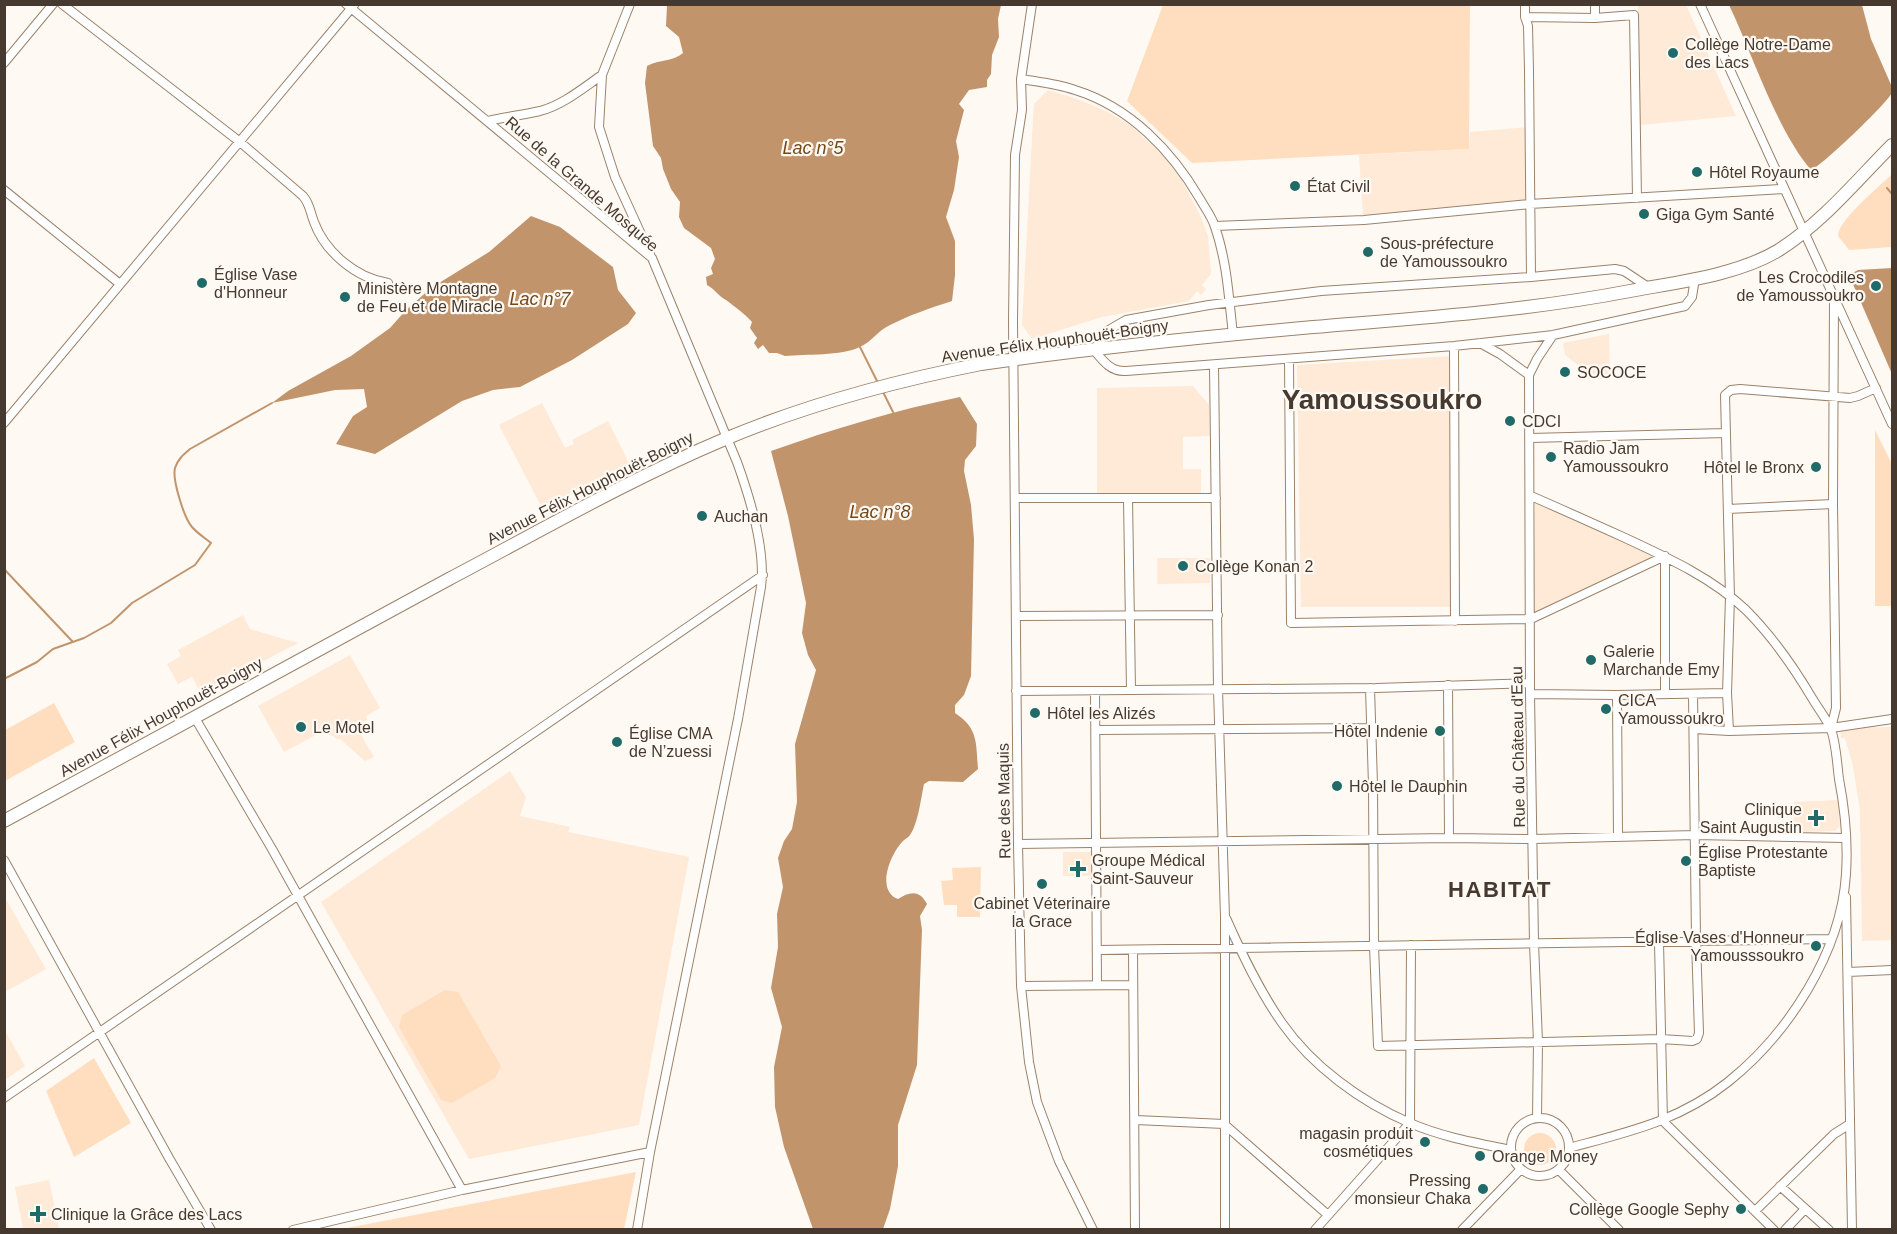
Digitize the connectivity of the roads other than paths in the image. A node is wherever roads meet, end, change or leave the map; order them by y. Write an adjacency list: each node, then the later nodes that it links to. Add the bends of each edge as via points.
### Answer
1 (53, 4): 11 (street)
2 (62, 4): 15 (street)
3 (1032, 4): 13 (street, Rue des Maquis)
4 (1525, 4): 9 (street)
5 (1595, 4): 10 (street)
6 (1700, 4): 17 (street)
7 (351, 6): 14 (street, Rue de la Grande Mosquée); 15 (street)
8 (626, 6): 12 (street)
9 (1525, 17): 10 (street); 20 (street)
10 (1595, 18): 19 (street, via 1634,15)
11 (4, 63)
12 (602, 75): 14 (street, via 541,111); 23 (street, via 599,127 625,202)
13 (1021, 79): 21 (street, via 1075,90 1113,107 1141,127 1185,174); 37 (street, Rue des Maquis, via 1022,110 1016,155)
14 (488, 122): 23 (street, Rue de la Grande Mosquée)
15 (240, 142): 26 (street, via 303,195 318,231 340,260 368,277); 27 (street)
16 (1893, 145): 22 (highway, Avenue Félix Houphouët-Boigny)
17 (1782, 189): 19 (street); 22 (street)
18 (4, 190): 27 (street)
19 (1637, 198): 20 (street)
20 (1530, 204): 21 (street, via 1364,220); 24 (street)
21 (1215, 226): 30 (street, via 1224,258)
22 (1804, 232): 25 (highway, Avenue Félix Houphouët-Boigny, via 1758,260); 29 (street)
23 (652, 258): 45 (street, Rue de la Grande Mosquée)
24 (1530, 277): 28 (street, via 1615,269); 30 (street, via 1320,291)
25 (1695, 278): 28 (highway, Avenue Félix Houphouët-Boigny); 32 (street, via 1692,297 1685,306)
26 (388, 283)
27 (120, 284): 42 (street)
28 (1648, 287): 31 (highway, Avenue Félix Houphouët-Boigny, via 1538,306)
29 (1834, 295): 40 (street); 41 (street)
30 (1229, 302): 31 (street); 35 (street, via 1125,320 1107,331)
31 (1233, 335): 35 (highway, Avenue Félix Houphouët-Boigny)
32 (1553, 335): 33 (street); 39 (street)
33 (1480, 343): 34 (street); 39 (street)
34 (1454, 346): 36 (street); 60 (street)
35 (1094, 350): 37 (highway, Avenue Félix Houphouët-Boigny); 38 (street, via 1108,366 1120,371)
36 (1289, 359): 38 (street); 60 (street, via 1291,623)
37 (1014, 360): 45 (highway, Avenue Félix Houphouët-Boigny, via 906,380); 48 (street, Rue des Maquis)
38 (1214, 364): 50 (street)
39 (1529, 375): 46 (street, Rue du Château d'Eau)
40 (1876, 388): 41 (street, via 1858,396); 43 (street)
41 (1835, 397): 44 (street, via 1731,390 1725,395); 51 (street)
42 (5, 420)
43 (1893, 424)
44 (1726, 433): 46 (street); 52 (street)
45 (727, 438): 54 (street, Rue de la Grande Mosquée, via 745,485); 73 (highway, Avenue Félix Houphouët-Boigny, via 549,526)
46 (1530, 438): 47 (street, Rue du Château d'Eau)
47 (1531, 495): 53 (street); 59 (street, Rue du Château d'Eau)
48 (1015, 498): 49 (street); 57 (street, Rue des Maquis)
49 (1128, 498): 50 (street); 58 (street)
50 (1216, 498): 56 (street)
51 (1833, 504): 52 (street); 78 (street, via 1836,708)
52 (1728, 509): 55 (street)
53 (1665, 556): 55 (street); 59 (street); 70 (street)
54 (763, 575): 93 (street); 123 (street, Rue de la Grande Mosquée, via 736,730)
55 (1730, 597): 68 (street); 78 (street, via 1792,664)
56 (1218, 615): 58 (street); 63 (street)
57 (1016, 616): 58 (street); 66 (street, Rue des Maquis)
58 (1130, 616): 65 (street)
59 (1531, 619): 60 (street); 61 (street, Rue du Château d'Eau)
60 (1455, 621)
61 (1530, 683): 62 (street); 69 (street, Rue du Château d'Eau)
62 (1448, 685): 64 (street); 84 (street)
63 (1218, 688): 64 (street); 65 (street); 75 (street)
64 (1370, 688): 76 (street)
65 (1131, 690): 67 (street)
66 (1016, 691): 67 (street); 90 (street, Rue des Maquis)
67 (1095, 691): 79 (street)
68 (1727, 693): 71 (street); 80 (street)
69 (1530, 694): 72 (street); 87 (street, Rue du Château d'Eau)
70 (1665, 694): 71 (street); 72 (street)
71 (1693, 694): 77 (street)
72 (1617, 695): 83 (street)
73 (195, 718): 81 (highway, Avenue Félix Houphouët-Boigny); 93 (street)
74 (1893, 719): 78 (street)
75 (1220, 728): 76 (street); 79 (street); 89 (street)
76 (1370, 728): 86 (street)
77 (1695, 729): 80 (street); 82 (street)
78 (1831, 729): 80 (street); 85 (street, via 1844,806)
79 (1096, 730): 88 (street)
80 (1729, 731)
81 (4, 820)
82 (1695, 835): 83 (street); 85 (street); 96 (street)
83 (1618, 836): 87 (street)
84 (1449, 838): 86 (street); 87 (street)
85 (1845, 838): 92 (street)
86 (1373, 839): 89 (street); 99 (street)
87 (1533, 839): 98 (street, Rue du Château d'Eau)
88 (1098, 843): 89 (street); 90 (street); 102 (street)
89 (1222, 843): 94 (street)
90 (1018, 844): 109 (street, Rue des Maquis)
91 (4, 860): 110 (street)
92 (1846, 874): 95 (street); 106 (street)
93 (298, 896): 110 (street); 127 (street)
94 (1225, 917): 101 (street); 103 (street)
95 (1831, 939): 96 (street); 117 (street, via 1806,991 1773,1038 1727,1083)
96 (1695, 940): 97 (street); 111 (street, via 1698,1036 1692,1041)
97 (1659, 942): 98 (street); 111 (street)
98 (1534, 943): 100 (street); 112 (street, Rue du Château d'Eau)
99 (1374, 945): 100 (street); 101 (street); 113 (street, via 1378,1046)
100 (1411, 945): 113 (street)
101 (1240, 949): 103 (street); 118 (street, via 1278,1016 1303,1049 1348,1087)
102 (1098, 950): 104 (street); 107 (street)
103 (1224, 950): 104 (street); 119 (street)
104 (1133, 951): 108 (street)
105 (1893, 970): 106 (street)
106 (1848, 972): 120 (street)
107 (1097, 985): 108 (street); 109 (street)
108 (1133, 985): 116 (street)
109 (1021, 986): 136 (street, Rue des Maquis, via 1037,1102 1059,1161)
110 (101, 1031): 114 (street); 134 (street)
111 (1661, 1039): 112 (street); 117 (street)
112 (1538, 1042): 113 (street); 115 (street, Rue du Château d'Eau)
113 (1411, 1044): 118 (street)
114 (4, 1098)
115 (1537, 1118): 121 (street, via 1556,1123 1564,1130); 122 (street, via 1518,1129)
116 (1136, 1120): 119 (street); 137 (street)
117 (1663, 1121): 121 (street); 129 (street)
118 (1410, 1123): 122 (street, via 1461,1140); 130 (street)
119 (1224, 1124): 130 (street); 138 (street)
120 (1850, 1124): 126 (street, via 1834,1134); 143 (street)
121 (1569, 1148): 125 (street)
122 (1511, 1150): 124 (street)
123 (650, 1152): 127 (street); 135 (street, Rue de la Grande Mosquée)
124 (1521, 1169): 125 (street, via 1540,1176); 133 (street)
125 (1559, 1170): 131 (street)
126 (1780, 1186): 128 (street); 129 (street)
127 (462, 1190): 132 (street)
128 (1806, 1209): 141 (street); 142 (street)
129 (1755, 1211): 140 (street)
130 (1328, 1215): 139 (street)
131 (1615, 1228)
132 (296, 1229)
133 (1464, 1229)
134 (211, 1230)
135 (637, 1230)
136 (1093, 1230)
137 (1135, 1230)
138 (1225, 1230)
139 (1315, 1230)
140 (1774, 1230)
141 (1785, 1230)
142 (1828, 1230)
143 (1852, 1230)

